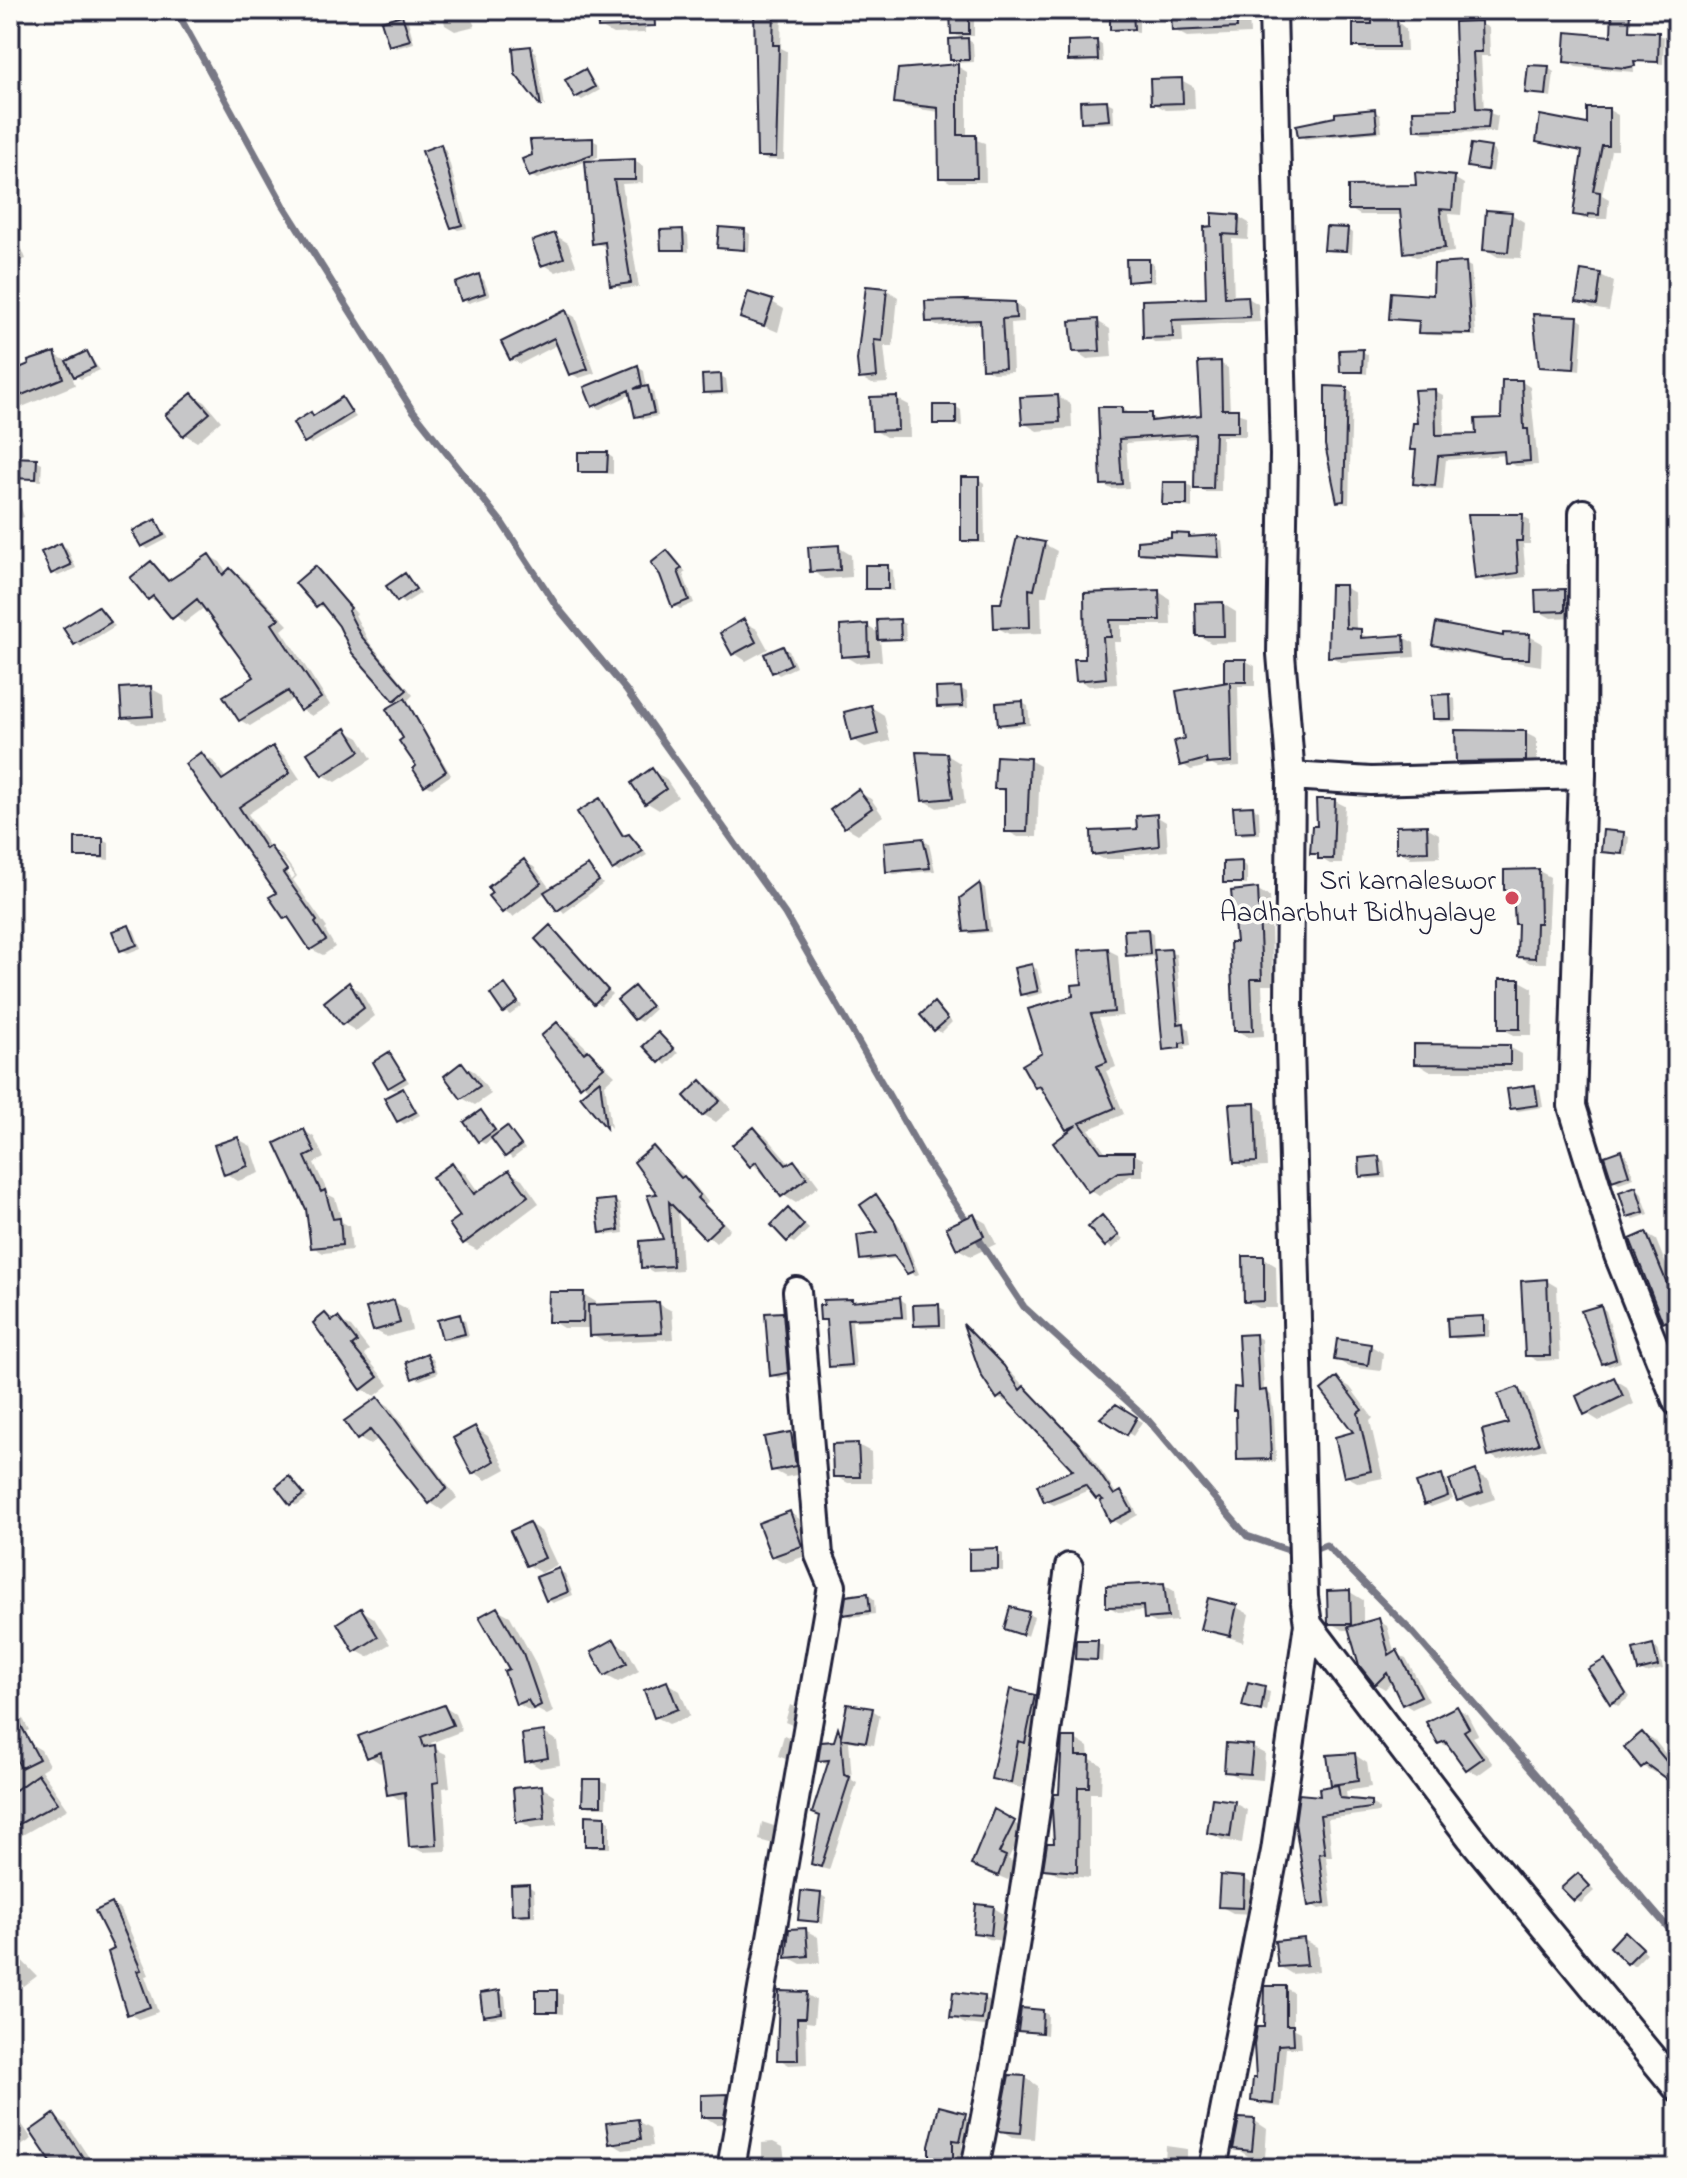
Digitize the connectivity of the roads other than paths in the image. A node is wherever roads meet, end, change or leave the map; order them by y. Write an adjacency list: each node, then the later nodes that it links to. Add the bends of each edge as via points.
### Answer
1 (1273, 10): 4 (street, via 1284,455 1281,654)
2 (1583, 513): 3 (street)
3 (1582, 775): 4 (street, via 1371,781); 6 (street, via 1572,1106 1618,1255)
4 (1291, 776): 8 (street, via 1289,1005)
5 (797, 1291): 10 (street, via 819,1555 832,1586)
6 (1677, 1402)
7 (1069, 1567): 11 (street, via 1037,1814)
8 (1308, 1624): 9 (street, via 1470,1837); 12 (street, via 1275,1851)
9 (1677, 2088)
10 (731, 2168)
11 (975, 2168)
12 (1213, 2168)

